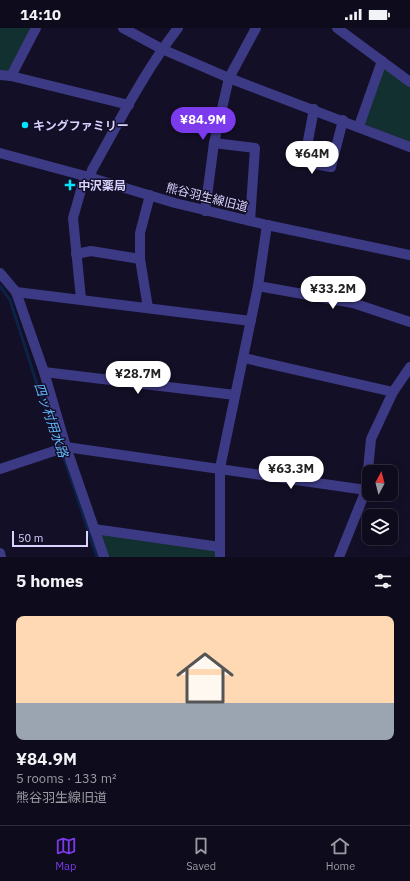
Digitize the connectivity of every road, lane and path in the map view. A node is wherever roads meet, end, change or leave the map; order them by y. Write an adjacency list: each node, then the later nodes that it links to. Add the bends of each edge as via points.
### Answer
1 (36, 28): 9 (street)
2 (123, 28): 6 (street)
3 (178, 28): 6 (street)
4 (256, 28): 10 (street)
5 (337, 28): 7 (street)
6 (162, 49): 10 (street); 12 (street)
7 (382, 61): 11 (street); 15 (street)
8 (0, 75): 9 (street)
9 (11, 76): 12 (street)
10 (229, 78): 13 (street); 16 (street)
11 (410, 82)
12 (129, 105): 19 (street)
13 (314, 109): 14 (street); 14 (street, via 304,162 331,167)
14 (343, 120): 15 (street)
15 (359, 126): 17 (street)
16 (214, 143): 21 (street); 22 (street, via 255,148)
17 (410, 147)
18 (0, 153): 19 (street, 熊谷羽生線旧道)
19 (88, 177): 20 (street, 熊谷羽生線旧道); 24 (street, via 73,218)
20 (150, 195): 21 (street, 熊谷羽生線旧道); 26 (street, via 140,234)
21 (206, 211): 22 (street, 熊谷羽生線旧道)
22 (250, 221): 23 (street, 熊谷羽生線旧道)
23 (267, 225): 25 (street, 熊谷羽生線旧道); 28 (street)
24 (76, 254): 26 (street, via 91,251); 30 (street)
25 (410, 255)
26 (140, 259): 31 (street)
27 (0, 273): 29 (street)
28 (258, 286): 32 (street); 33 (street, via 353,303)
29 (16, 292): 30 (street); 36 (street)
30 (81, 299): 31 (street)
31 (148, 308): 32 (street)
32 (251, 321): 34 (street)
33 (410, 322)
34 (244, 358): 37 (street); 38 (street)
35 (410, 367): 37 (street)
36 (44, 372): 38 (street); 39 (street)
37 (393, 392): 40 (street, via 371,439)
38 (236, 396): 41 (street)
39 (66, 447): 41 (street); 42 (street); 45 (street)
40 (368, 465)
41 (220, 468): 43 (street); 46 (street)
42 (0, 469)
43 (362, 489)
44 (362, 500): 50 (street)
45 (94, 529): 46 (street); 49 (street)
46 (220, 552)
47 (0, 553): 48 (street)
48 (1, 557)
49 (104, 557)
50 (339, 557)

